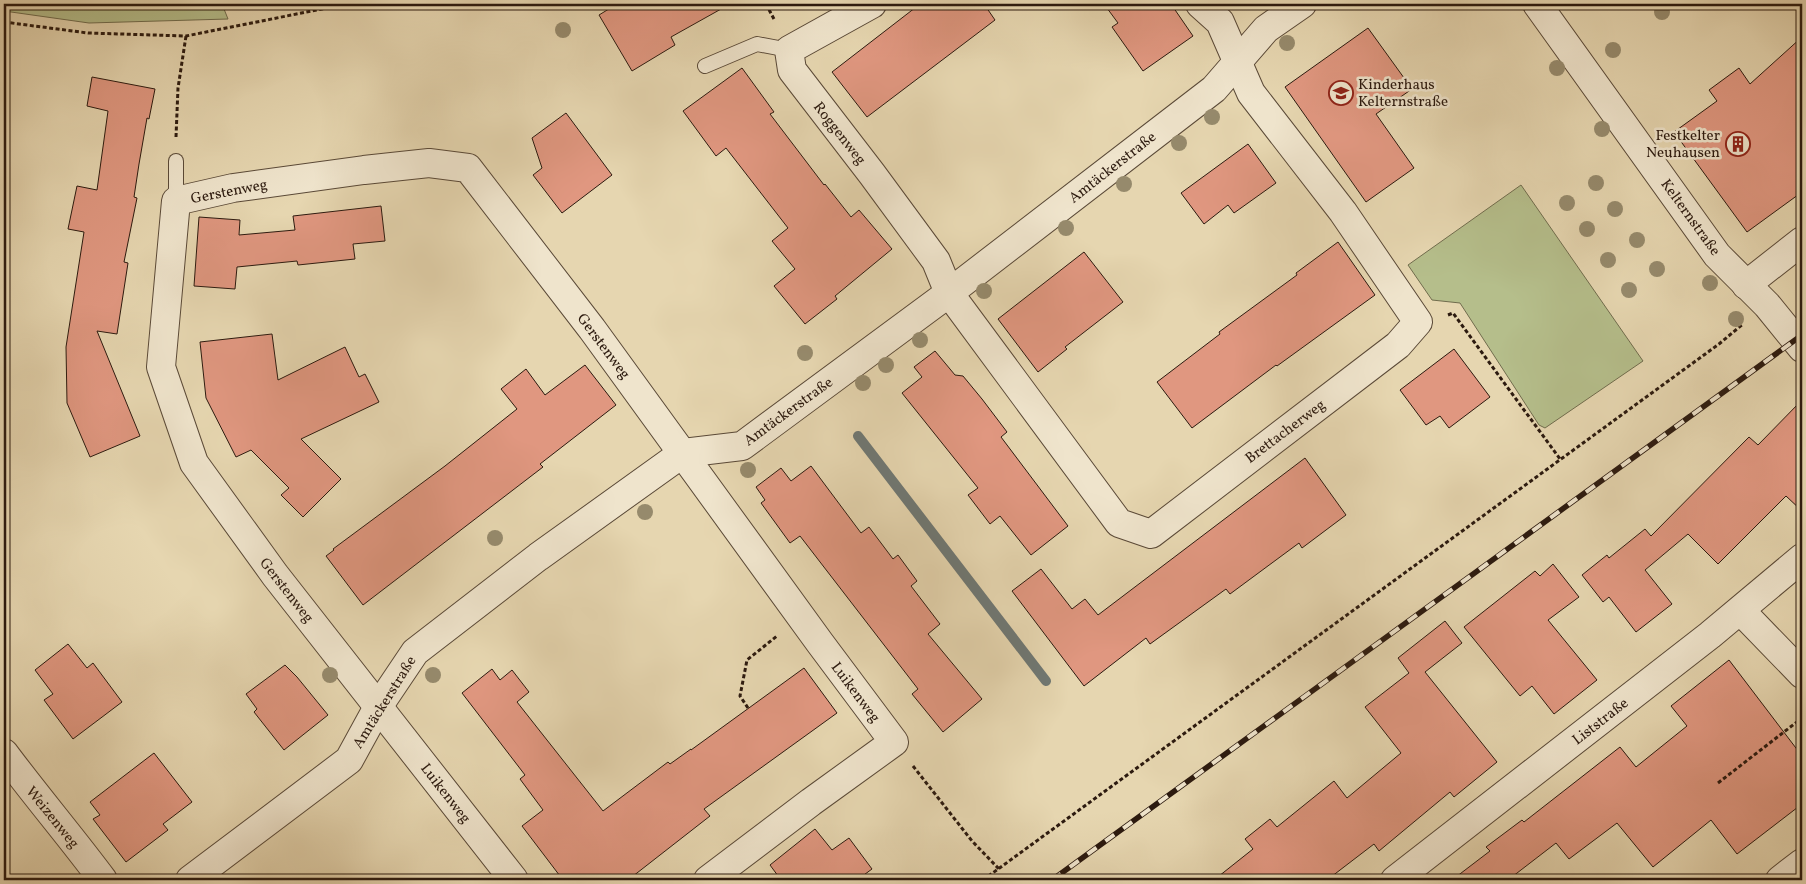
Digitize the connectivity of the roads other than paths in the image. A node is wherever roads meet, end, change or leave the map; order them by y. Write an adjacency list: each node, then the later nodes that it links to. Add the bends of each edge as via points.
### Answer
1 (872, 4): 5 (street)
2 (1200, 4): 6 (street, via 1220,22)
3 (1302, 4): 6 (street, Amtäckerstraße, via 1266,29)
4 (1537, 4): 11 (street, Kelternstraße, via 1717,255)
5 (789, 50): 7 (lane, via 757,44); 12 (street, Roggenweg, via 792,70 936,261)
6 (1238, 62): 12 (street, Amtäckerstraße, via 1214,89); 12 (street, Brettacherweg, via 1251,92 1343,212 1418,322 1398,344 1151,534 1119,523)
7 (705, 66)
8 (176, 161): 9 (lane)
9 (176, 201): 14 (street, Gerstenweg, via 233,188 429,162 468,168); 18 (street, Gerstenweg, via 161,367 194,463 275,575)
10 (1802, 241): 11 (street)
11 (1746, 285): 13 (street, Kelternstraße)
12 (948, 293): 14 (street, Amtäckerstraße, via 742,446)
13 (1802, 348)
14 (683, 454): 18 (street, Amtäckerstraße, via 538,556 415,652); 24 (street, Luikenweg, via 894,742)
15 (1802, 558): 16 (street, Liststraße)
16 (1740, 611): 17 (street); 25 (street, Liststraße)
17 (1802, 674)
18 (378, 707): 22 (street, Amtäckerstraße, via 349,760); 23 (street, Luikenweg)
19 (4, 753): 21 (street, Weizenweg)
20 (1802, 863): 26 (street)
21 (103, 880)
22 (190, 880)
23 (514, 880)
24 (708, 880)
25 (1394, 880)
26 (1780, 880)

